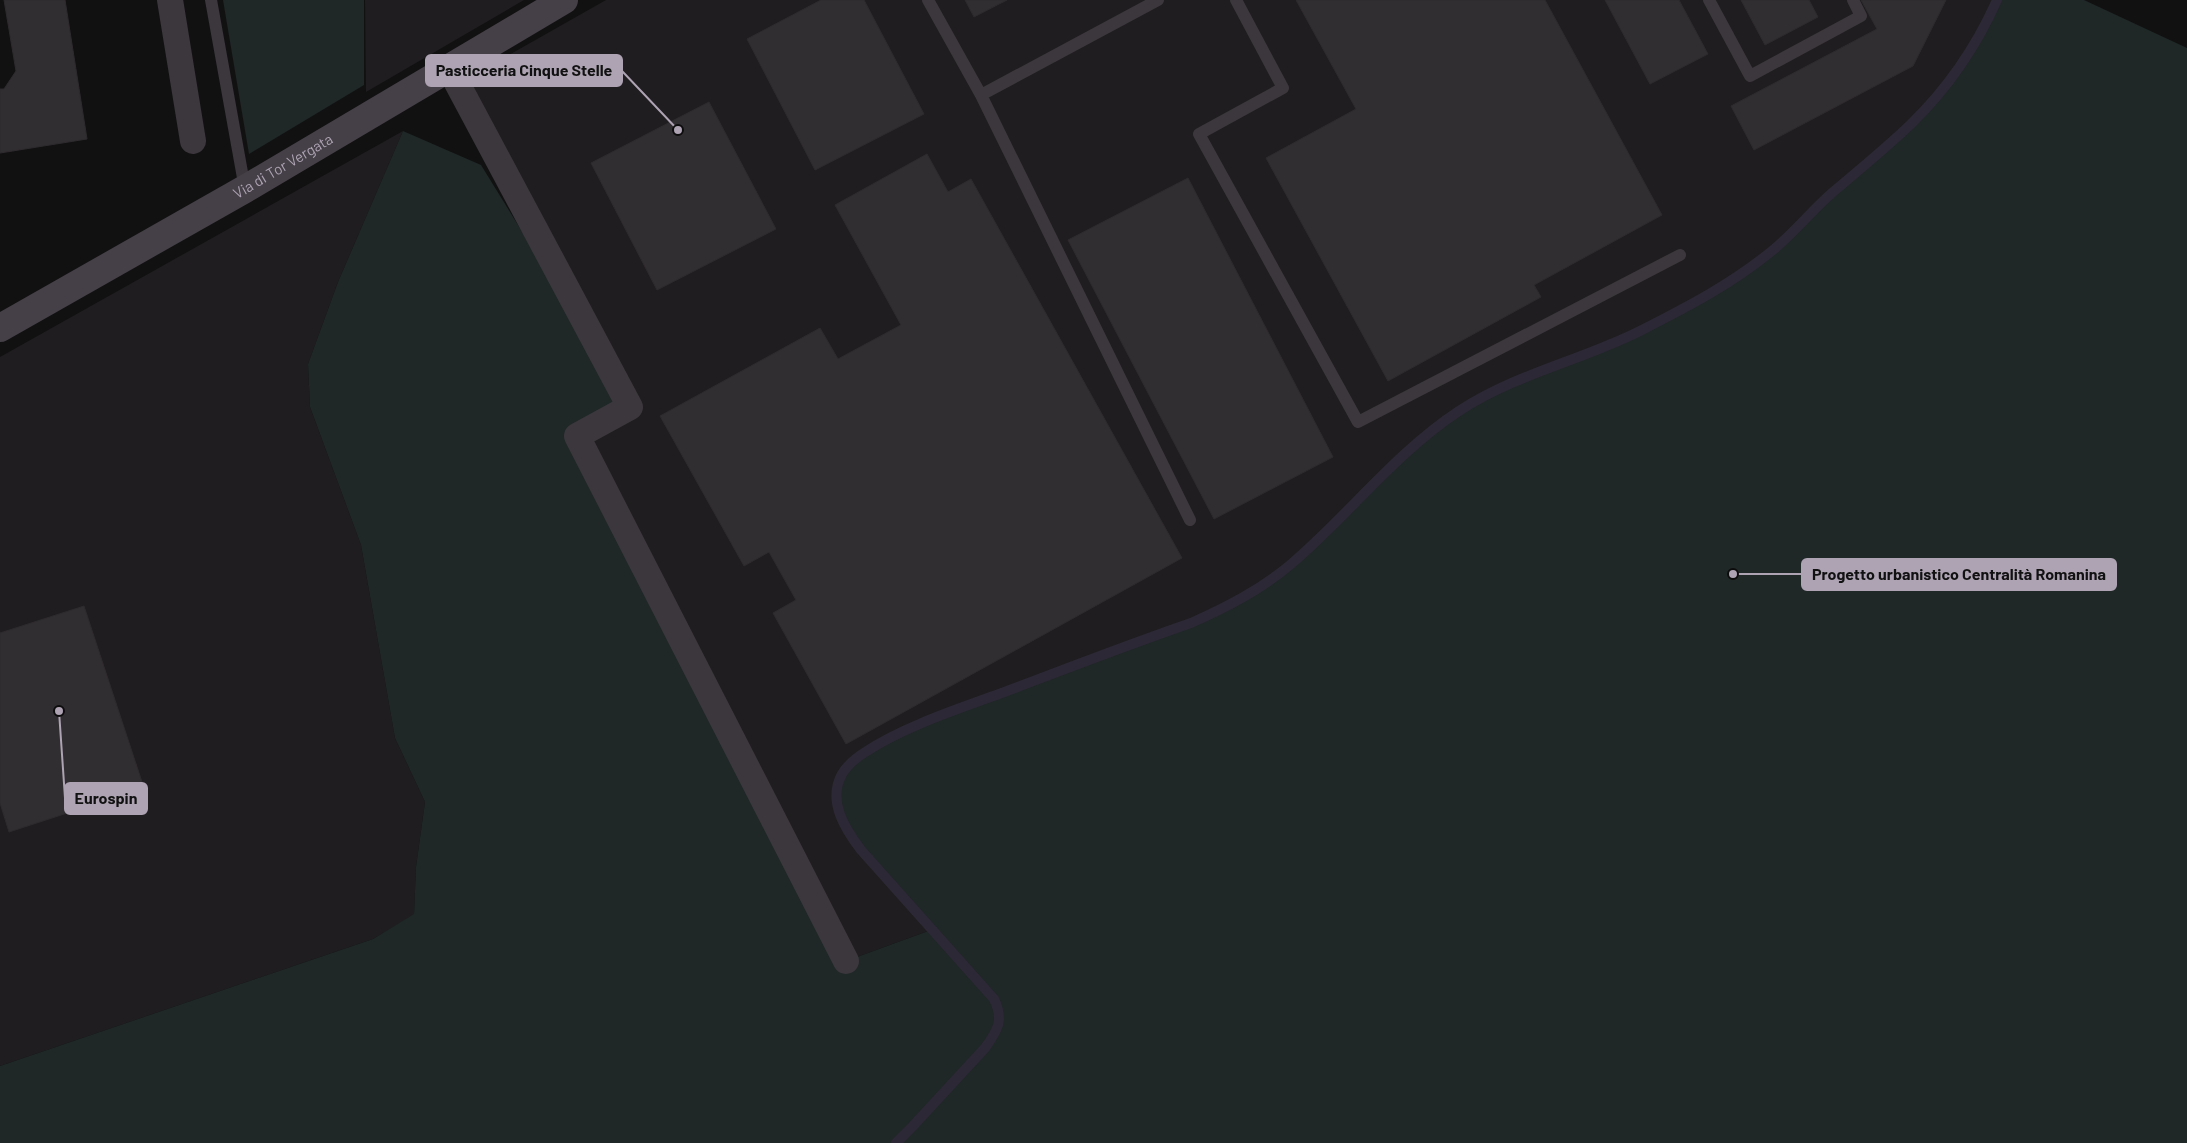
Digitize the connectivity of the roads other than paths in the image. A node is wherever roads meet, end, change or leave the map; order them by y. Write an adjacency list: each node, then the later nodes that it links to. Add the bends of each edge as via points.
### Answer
1 (170, 0): 11 (street)
2 (211, 0): 12 (lane)
3 (564, 0): 9 (main road, Via di Tor Vergata)
4 (928, 0): 10 (lane)
5 (1158, 0): 10 (lane)
6 (1236, 0): 13 (lane, via 1283,88 1199,134 1358,422)
7 (1709, 0): 8 (lane, via 1750,76 1862,16)
8 (1853, 0)
9 (449, 68): 12 (main road, Via di Tor Vergata); 16 (street, via 630,408 577,436)
10 (981, 95): 15 (lane)
11 (193, 140)
12 (245, 189): 14 (main road, Via di Tor Vergata)
13 (1680, 255)
14 (0, 328)
15 (1190, 520)
16 (846, 961)

